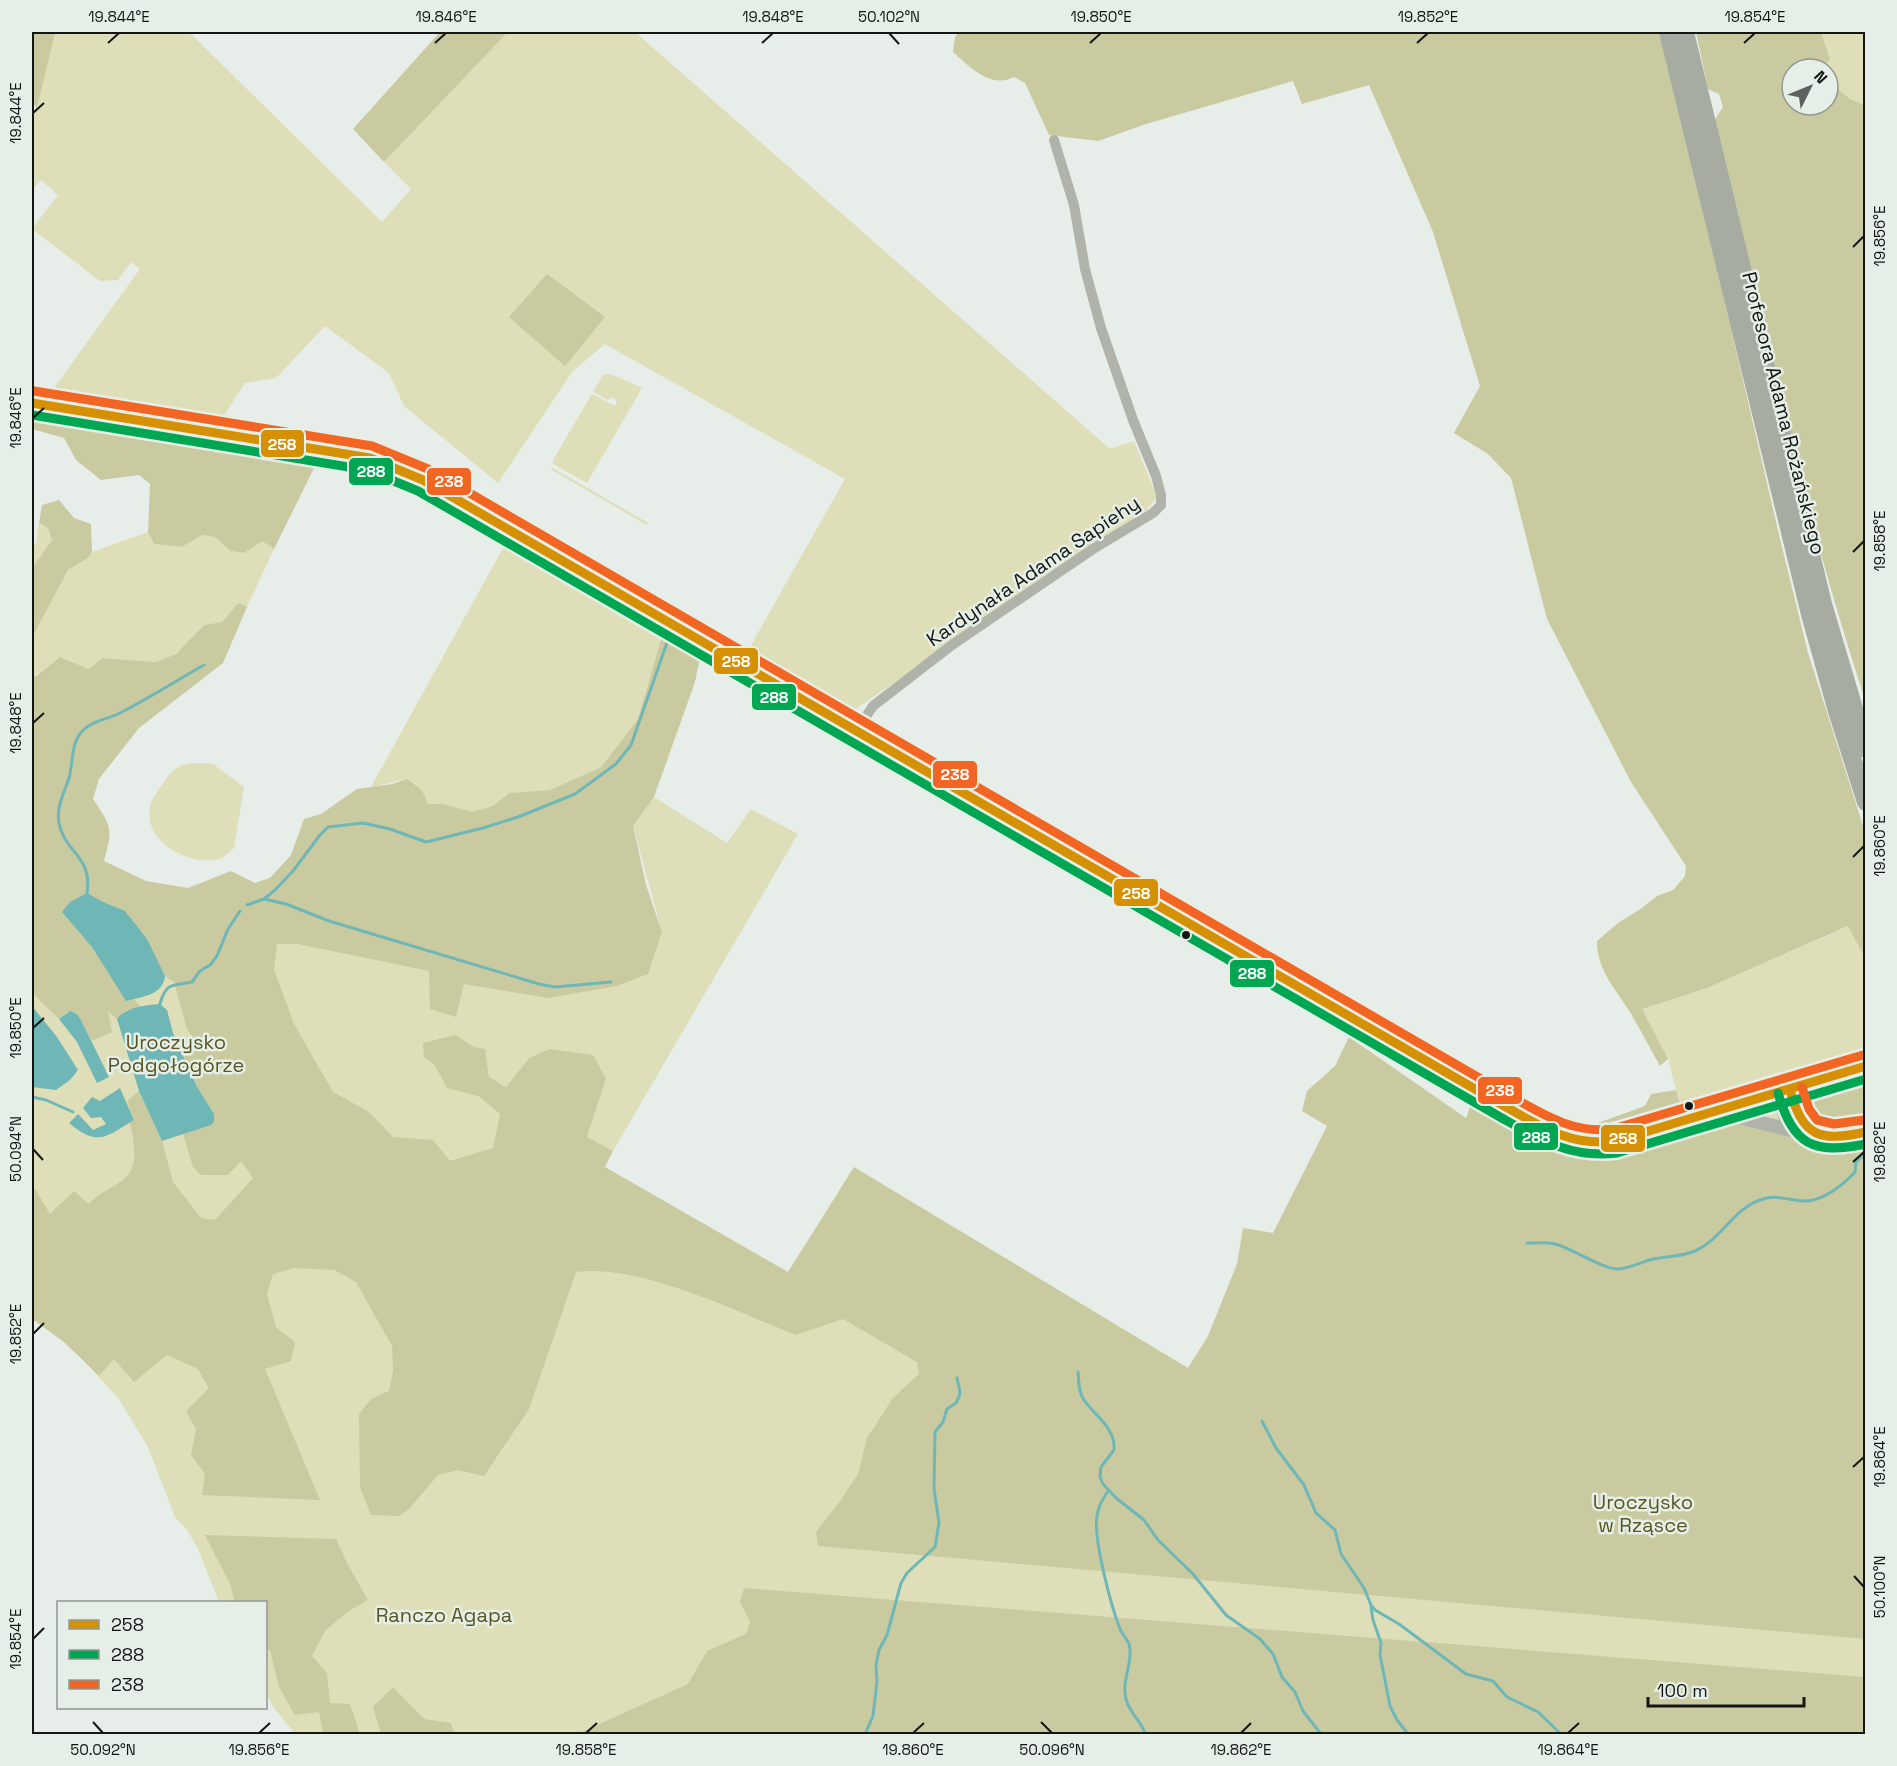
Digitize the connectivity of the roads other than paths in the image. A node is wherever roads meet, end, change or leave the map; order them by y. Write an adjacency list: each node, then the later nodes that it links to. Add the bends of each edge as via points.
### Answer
1 (1668, 32): 7 (main road, Profesora Adama Rożańskiego, via 1809,614)
2 (1685, 32): 6 (main road, Profesora Adama Rożańskiego, via 1823,604)
3 (1054, 140): 5 (street, Kardynała Adama Sapiehy, via 1074,206 1101,328 1156,476 1161,505 961,638 873,706)
4 (32, 403): 5 (street, via 370,458 423,480)
5 (857, 730): 10 (street, via 1553,1133 1601,1144)
6 (1866, 749)
7 (1866, 802)
8 (1866, 1066): 9 (street)
9 (1784, 1092): 10 (street); 11 (street, via 1787,1121); 13 (street, via 1806,1127)
10 (1718, 1112): 11 (street)
11 (1794, 1130): 13 (street)
12 (1866, 1132): 13 (street)
13 (1816, 1134)

